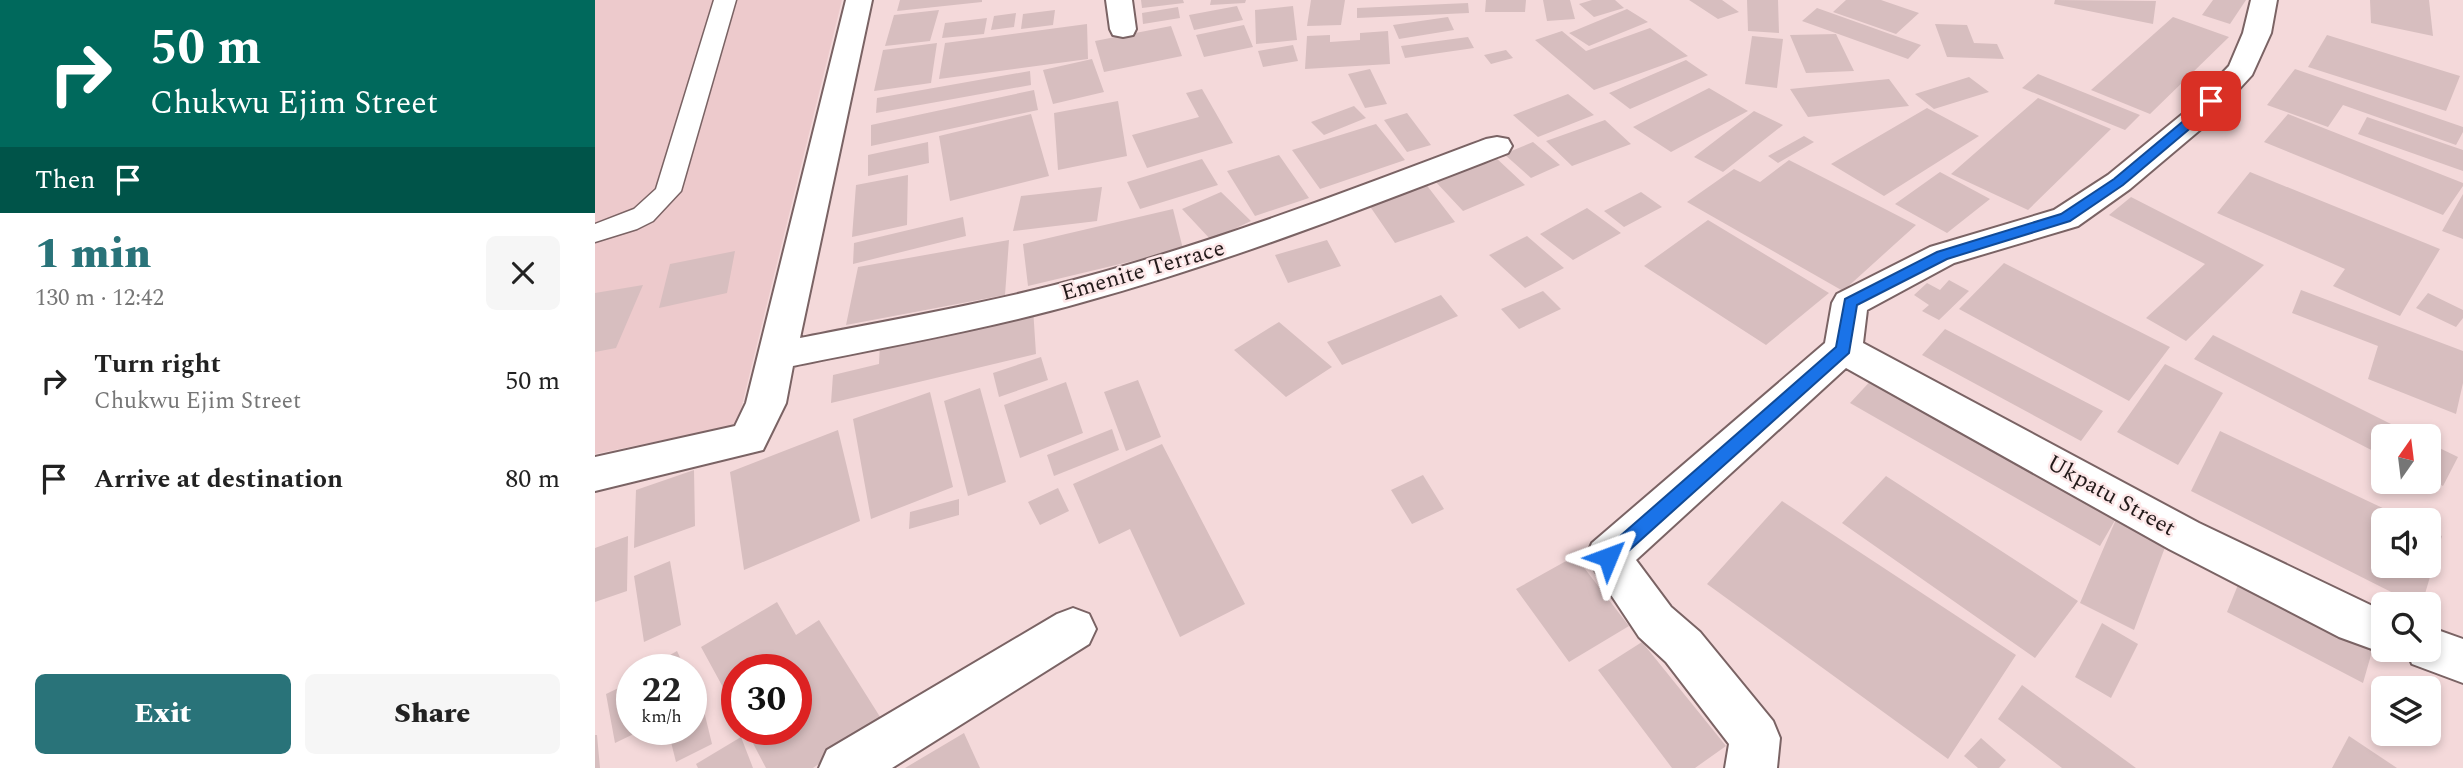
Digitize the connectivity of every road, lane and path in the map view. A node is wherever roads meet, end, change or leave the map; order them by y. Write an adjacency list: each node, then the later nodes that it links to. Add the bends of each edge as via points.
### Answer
1 (725, 0): 7 (lane, via 668,191 652,212)
2 (859, 0): 9 (street)
3 (1119, 0): 5 (street)
4 (2264, 0): 8 (street, via 2242,69 2196,118 2119,182 2066,218 1942,255 1850,303)
5 (1123, 29)
6 (1497, 146): 9 (street, Emenite Terrace, via 1208,253 1022,306)
7 (595, 233)
8 (1843, 349): 11 (street, Ukpatu Street, via 2184,536); 16 (street, via 1608,557 1655,622 1683,647 1755,738)
9 (777, 356): 10 (street, via 766,403 749,439)
10 (595, 474)
11 (2371, 628)
12 (1073, 629): 15 (street)
13 (2441, 654): 14 (street)
14 (2463, 662)
15 (845, 768)
16 (1751, 768)

